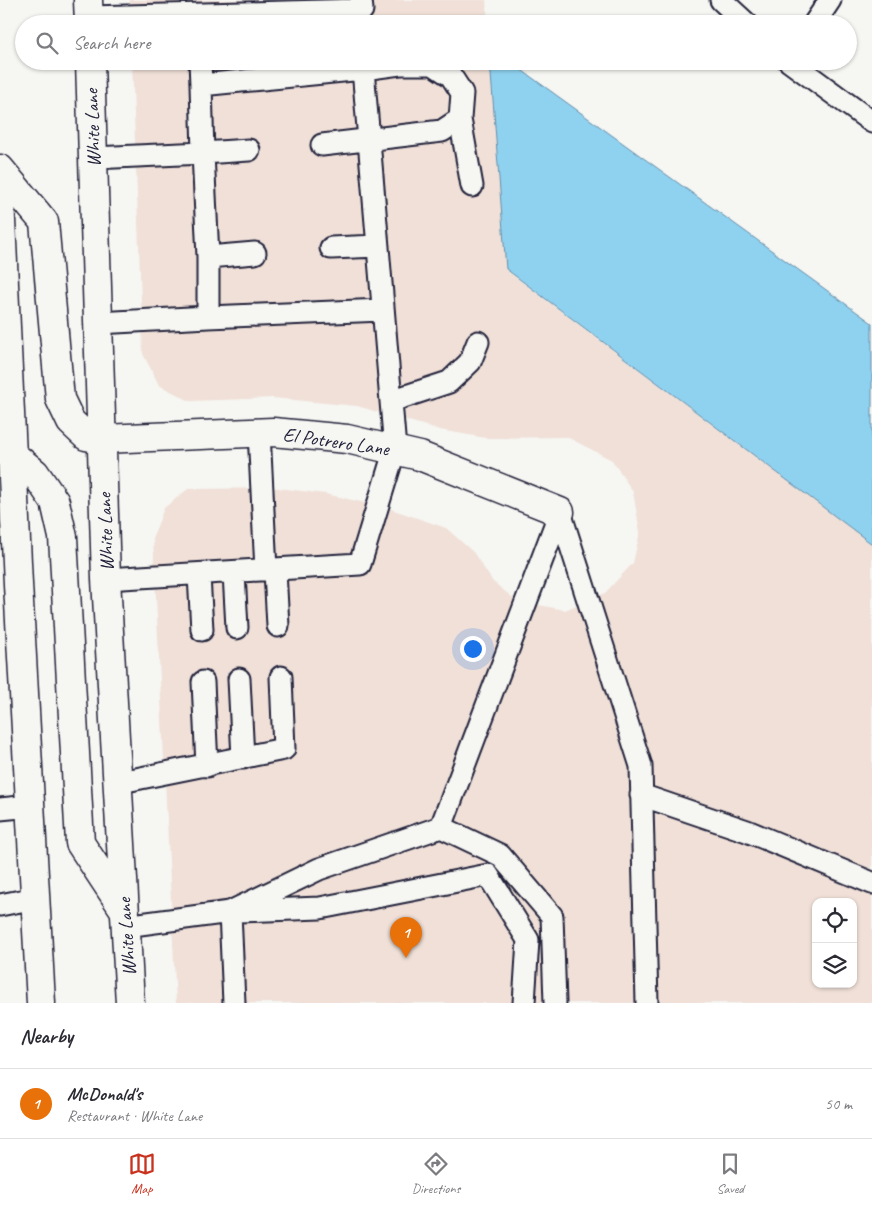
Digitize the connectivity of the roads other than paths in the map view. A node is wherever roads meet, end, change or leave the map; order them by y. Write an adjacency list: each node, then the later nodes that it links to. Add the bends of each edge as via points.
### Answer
1 (361, 0): 5 (lane, via 362,10)
2 (721, 0): 6 (lane)
3 (830, 0): 7 (lane)
4 (88, 13): 5 (lane)
5 (198, 13)
6 (737, 15)
7 (820, 15)
8 (90, 70): 21 (main road, White Lane)
9 (200, 70): 14 (lane)
10 (353, 70): 14 (lane)
11 (363, 70): 17 (lane)
12 (442, 70): 15 (lane, via 451,76 462,92)
13 (800, 70): 16 (lane)
14 (201, 85): 20 (lane)
15 (460, 119): 17 (lane, via 442,131); 23 (lane)
16 (872, 122)
17 (369, 139): 18 (lane); 25 (lane)
18 (322, 145)
19 (249, 150): 20 (lane)
20 (203, 152): 21 (lane); 28 (lane)
21 (93, 158): 31 (main road, White Lane)
22 (0, 169): 35 (main road, via 44,222 60,399 71,422 86,436)
23 (472, 186)
24 (0, 199): 37 (main road)
25 (378, 246): 26 (lane); 29 (lane)
26 (330, 248)
27 (255, 253): 28 (lane)
28 (208, 257): 30 (lane)
29 (384, 310): 30 (lane); 33 (lane)
30 (208, 317): 31 (lane)
31 (98, 323): 35 (main road, White Lane)
32 (478, 342): 33 (lane, via 470,362 449,382)
33 (391, 401): 36 (lane)
34 (260, 432): 35 (main road, El Potrero Lane); 36 (main road, El Potrero Lane, via 348,439); 39 (lane)
35 (102, 439): 42 (main road, White Lane)
36 (395, 449): 38 (main road, El Potrero Lane); 39 (lane, via 360,564)
37 (6, 454): 43 (main road); 61 (main road, via 35,473 55,502 63,537 80,843)
38 (560, 512): 53 (lane, via 641,766); 56 (lane)
39 (270, 570): 40 (lane); 44 (lane)
40 (234, 573): 41 (lane); 45 (lane)
41 (199, 575): 42 (lane); 46 (lane)
42 (106, 580): 52 (main road, White Lane)
43 (9, 584): 54 (main road)
44 (278, 626)
45 (237, 628)
46 (202, 630)
47 (280, 677): 50 (lane, via 284,749)
48 (239, 679): 50 (lane)
49 (203, 682): 51 (lane)
50 (243, 758): 51 (lane)
51 (207, 766): 52 (lane)
52 (116, 783): 61 (main road, White Lane)
53 (641, 795): 57 (lane, via 747,831); 67 (lane)
54 (31, 806): 55 (lane); 58 (main road)
55 (0, 809)
56 (441, 827): 60 (lane, via 319,869); 66 (lane, via 500,855 552,916)
57 (872, 884)
58 (36, 898): 59 (lane); 62 (main road)
59 (0, 905)
60 (230, 912): 61 (lane); 64 (lane); 65 (lane, via 320,908 488,875 528,940)
61 (124, 918): 63 (main road, White Lane)
62 (41, 1003)
63 (130, 1003)
64 (234, 1003)
65 (524, 1003)
66 (555, 1003)
67 (647, 1003)

